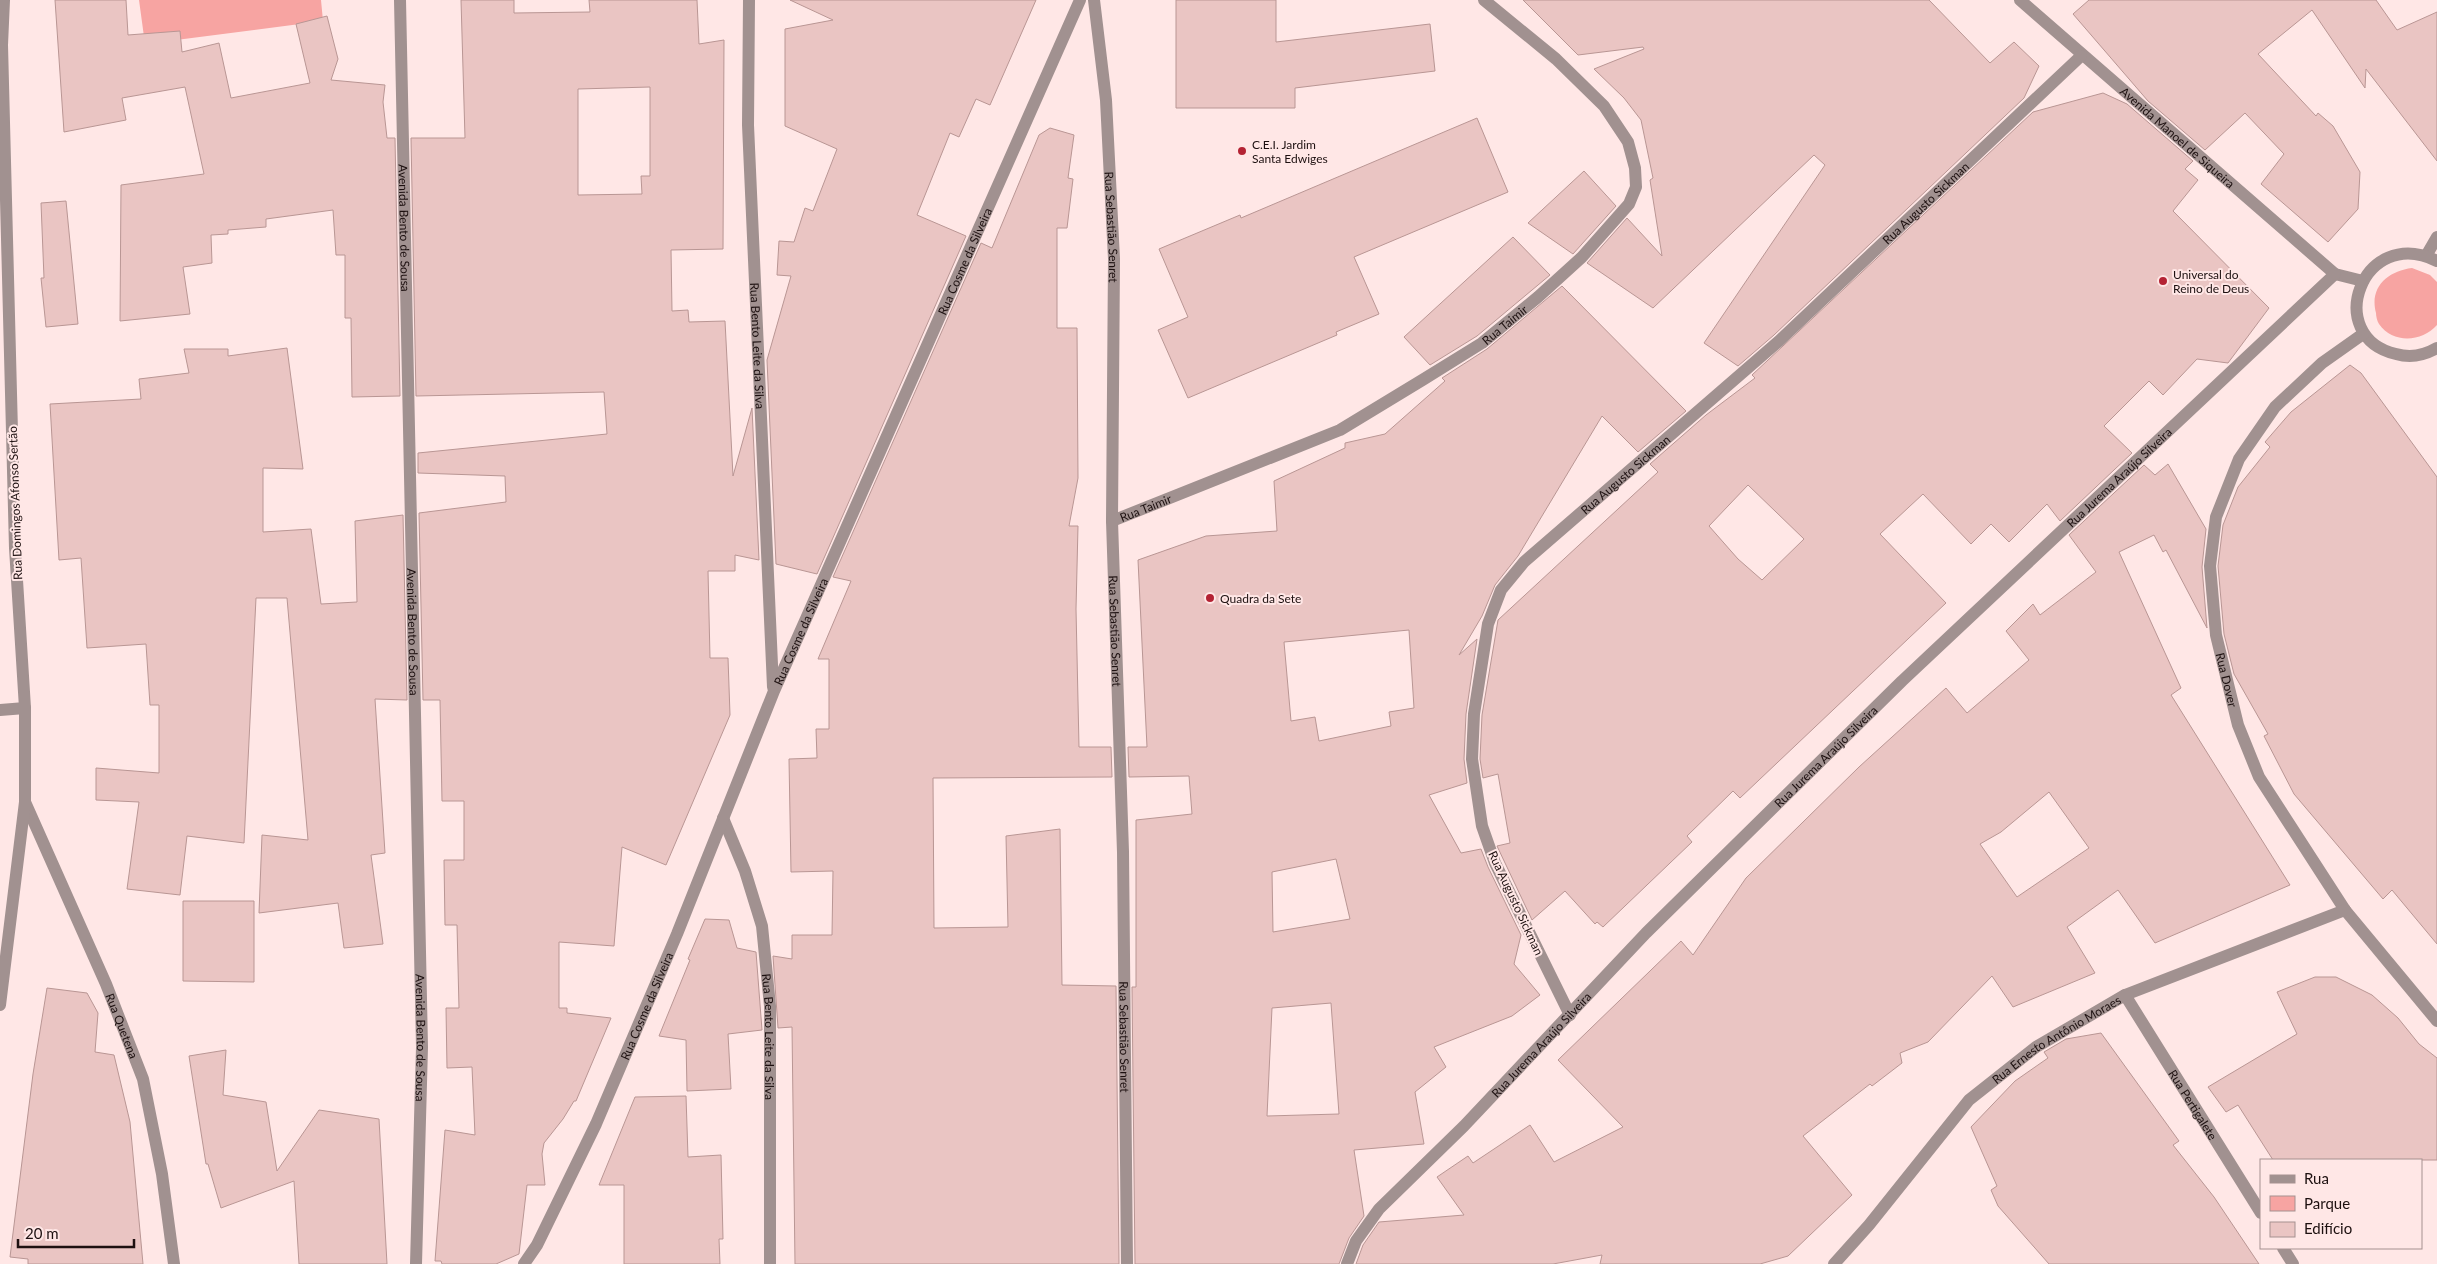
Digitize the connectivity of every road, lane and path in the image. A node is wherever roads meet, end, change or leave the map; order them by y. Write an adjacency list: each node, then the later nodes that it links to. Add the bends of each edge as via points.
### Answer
1 (4, 0): 17 (street, Rua Domingos Afonso Sertão, via 2,45 15,548)
2 (400, 0): 29 (street, Avenida Bento de Sousa, via 422,1047)
3 (749, 0): 16 (street, Rua Bento Leite da Silva, via 748,125)
4 (1080, 0): 16 (street, Rua Cosme da Silveira)
5 (1094, 0): 15 (street, Rua Sebastião Senret, via 1106,100 1114,260)
6 (1484, 0): 15 (street, Rua Taimir, via 1556,59 1604,106 1628,142 1635,168 1636,187 1629,204 1582,257 1538,297 1482,343 1424,379 1340,430)
7 (2020, 0): 8 (street, Avenida Manoel de Siqueira)
8 (2082, 56): 11 (street, Avenida Manoel de Siqueira); 24 (street, Rua Augusto Sickman, via 1779,341 1524,562 1501,590 1488,624 1474,714 1472,760 1482,826 1495,864)
9 (2437, 237): 10 (street)
10 (2432, 259): 12 (street, via 2398,254 2372,268)
11 (2335, 274): 12 (street); 24 (street, Rua Jurema Araújo Silveira, via 1902,681 1646,933)
12 (2363, 281): 13 (street, via 2357,294 2356,309)
13 (2363, 334): 14 (street, via 2388,352 2404,356); 21 (street, Rua Dover, via 2322,363 2276,408 2239,459 2216,517 2210,566 2216,636 2238,724 2259,777)
14 (2436, 351)
15 (1112, 521): 32 (street, Rua Sebastião Senret, via 1123,852)
16 (774, 691): 20 (street, Rua Cosme da Silveira)
17 (25, 708): 18 (street); 19 (street, Rua Domingos Afonso Sertão)
18 (0, 710)
19 (25, 802): 23 (street, Rua Domingos Afonso Sertão); 28 (street, Rua Quetena, via 106,984 143,1079 162,1174)
20 (723, 818): 30 (street, Rua Cosme da Silveira, via 596,1124 537,1245); 31 (street, Rua Bento Leite da Silva, via 745,871 762,926 770,1006)
21 (2345, 910): 22 (street, Rua Ernesto Antônio Moraes); 25 (street, Rua Dover)
22 (2125, 995): 26 (street, Rua Pertigalete); 34 (street, Rua Ernesto Antônio Moraes, via 2036,1047 1970,1100)
23 (0, 1005)
24 (1570, 1015): 33 (street, Rua Jurema Araújo Silveira, via 1379,1209 1356,1241)
25 (2437, 1021)
26 (2260, 1211)
27 (2284, 1249): 35 (street)
28 (174, 1264)
29 (416, 1264)
30 (524, 1264)
31 (770, 1264)
32 (1126, 1264)
33 (1347, 1264)
34 (1834, 1264)
35 (2293, 1264)

